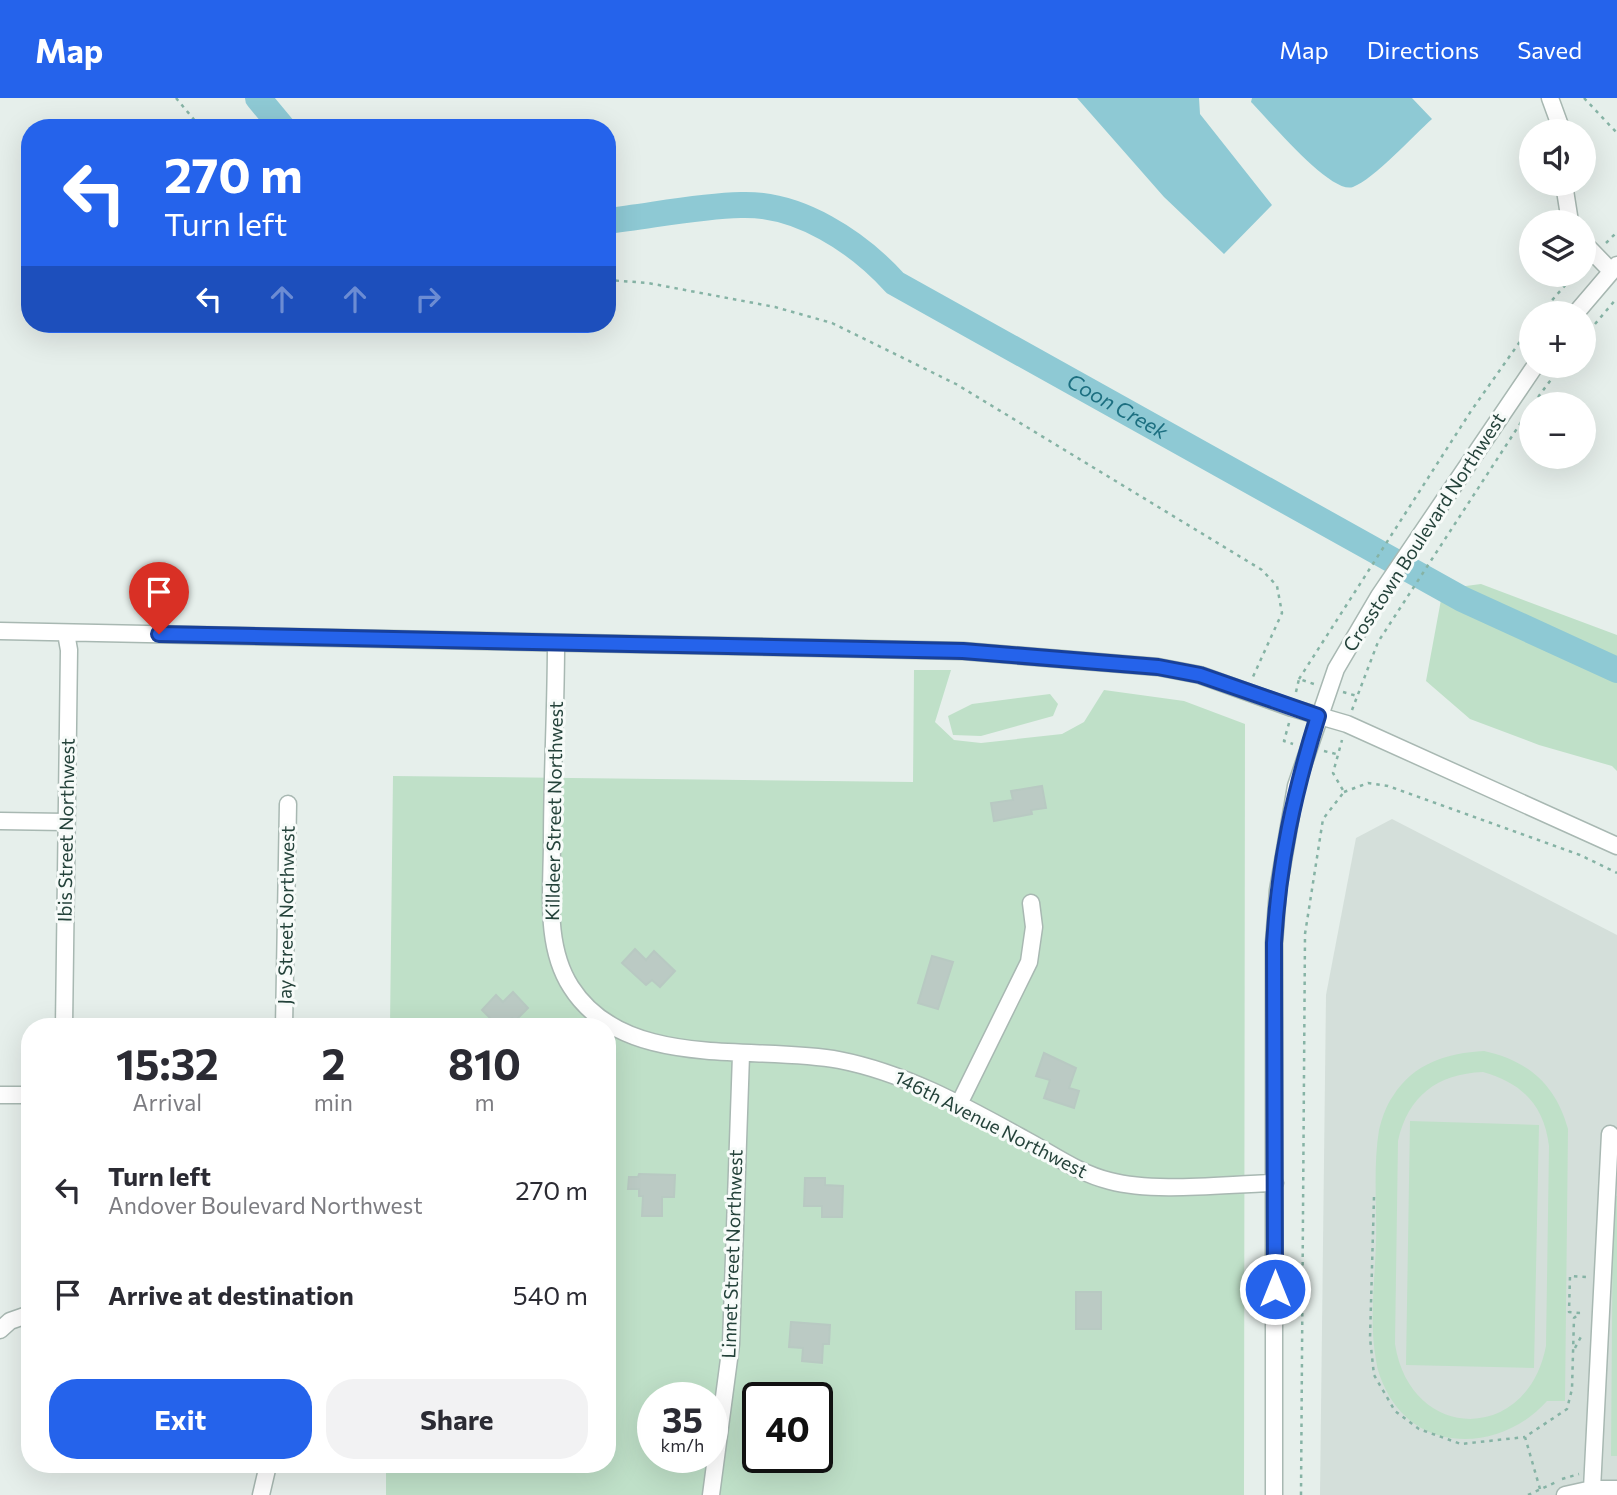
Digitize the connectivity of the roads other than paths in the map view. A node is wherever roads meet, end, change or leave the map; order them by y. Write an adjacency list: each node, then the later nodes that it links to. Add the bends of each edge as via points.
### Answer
1 (1550, 98): 2 (street)
2 (1558, 119)
3 (1596, 253): 4 (street)
4 (1614, 268): 5 (street)
5 (1586, 301)
6 (1527, 378): 10 (street, Crosstown Boulevard Northwest, via 1379,596 1336,669)
7 (0, 631): 8 (street)
8 (66, 633): 9 (street); 13 (street, Ibis Street Northwest)
9 (556, 643): 10 (street, via 963,651 1158,667 1200,675); 16 (street, Killdeer Street Northwest, via 552,916 556,954)
10 (1318, 716): 14 (street, via 1347,723); 26 (street, Crosstown Boulevard Northwest, via 1296,786 1278,890)
11 (288, 804): 18 (street, Jay Street Northwest)
12 (0, 821): 13 (street)
13 (65, 822): 17 (street, Ibis Street Northwest)
14 (1617, 846)
15 (1031, 903): 24 (street, via 1030,962)
16 (565, 976): 19 (street, 146th Avenue Northwest)
17 (64, 1018)
18 (284, 1018)
19 (603, 1018)
20 (616, 1027): 21 (street, 146th Avenue Northwest, via 659,1043)
21 (741, 1055): 24 (street, 146th Avenue Northwest, via 823,1058 870,1067); 33 (street, Linnet Street Northwest, via 731,1344)
22 (0, 1095): 23 (street)
23 (21, 1095)
24 (959, 1104): 26 (street, 146th Avenue Northwest, via 1072,1167 1109,1181 1136,1186)
25 (1610, 1134): 30 (street)
26 (1275, 1184): 34 (street, Crosstown Boulevard Northwest)
27 (21, 1317): 28 (street)
28 (0, 1330)
29 (266, 1473): 32 (street)
30 (1592, 1489): 31 (street); 35 (street)
31 (1617, 1489)
32 (261, 1495)
33 (711, 1495)
34 (1274, 1495)
35 (1565, 1495)

